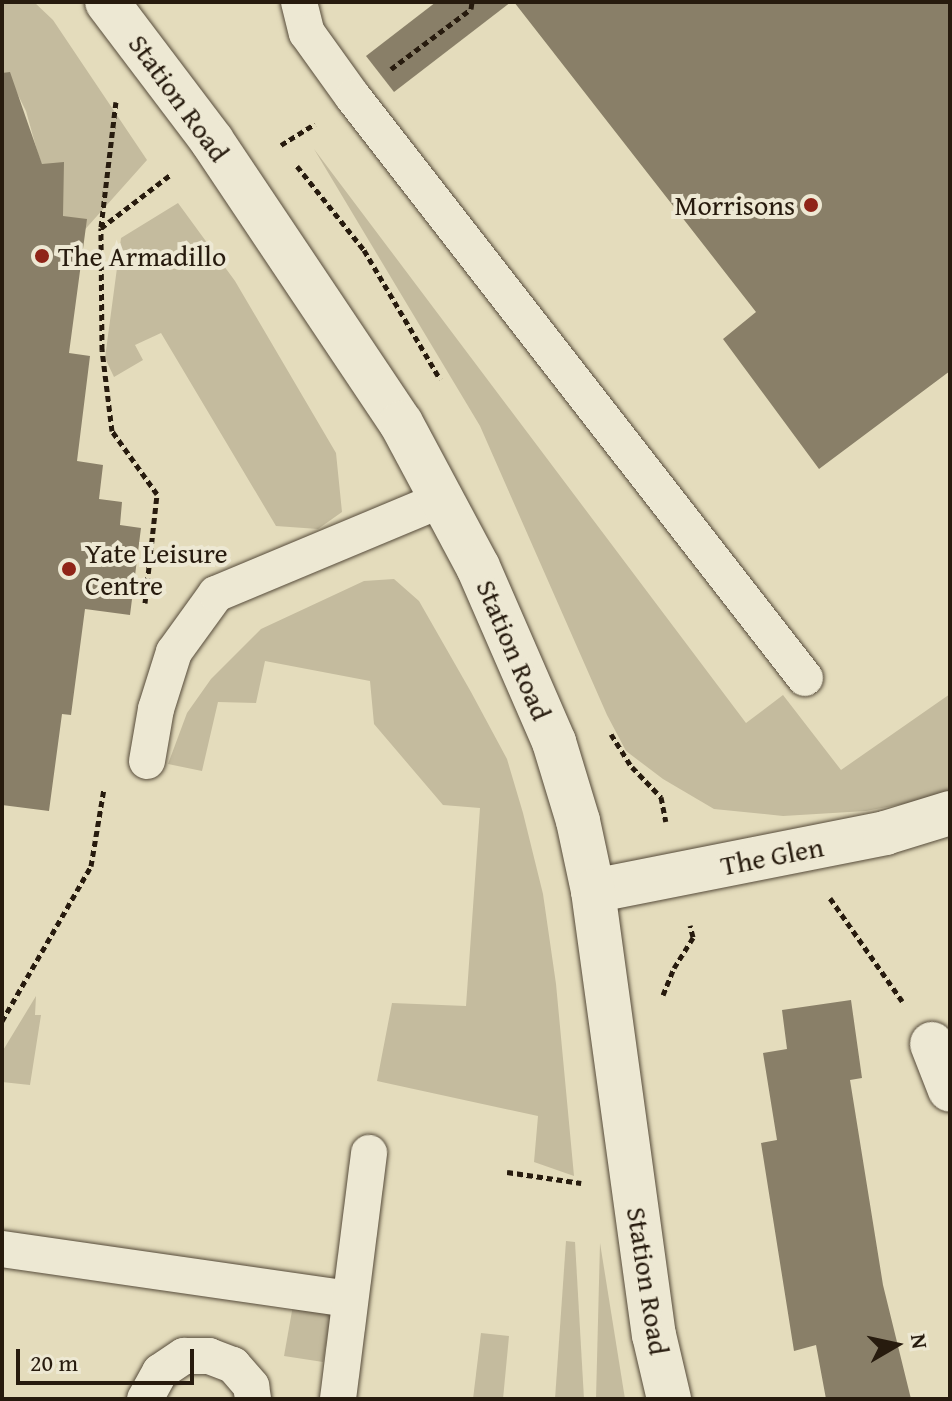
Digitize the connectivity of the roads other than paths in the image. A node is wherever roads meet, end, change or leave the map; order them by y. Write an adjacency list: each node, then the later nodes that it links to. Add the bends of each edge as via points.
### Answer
1 (299, 2): 4 (lane, via 307,33 353,97)
2 (119, 17): 3 (main road, Station Road, via 212,141 401,423)
3 (443, 499): 5 (lane, via 216,594 174,652); 7 (main road, Station Road, via 518,652 554,742)
4 (805, 678)
5 (147, 761)
6 (950, 813): 7 (main road, The Glen, via 885,833)
7 (593, 891): 16 (main road, Station Road, via 654,1335)
8 (932, 1044): 9 (main road)
9 (950, 1090)
10 (369, 1153): 12 (lane)
11 (2, 1249): 12 (lane)
12 (349, 1299): 15 (lane)
13 (145, 1399): 14 (lane, via 160,1372 184,1356 209,1356 233,1365 251,1386)
14 (253, 1399)
15 (338, 1399)
16 (669, 1399)

